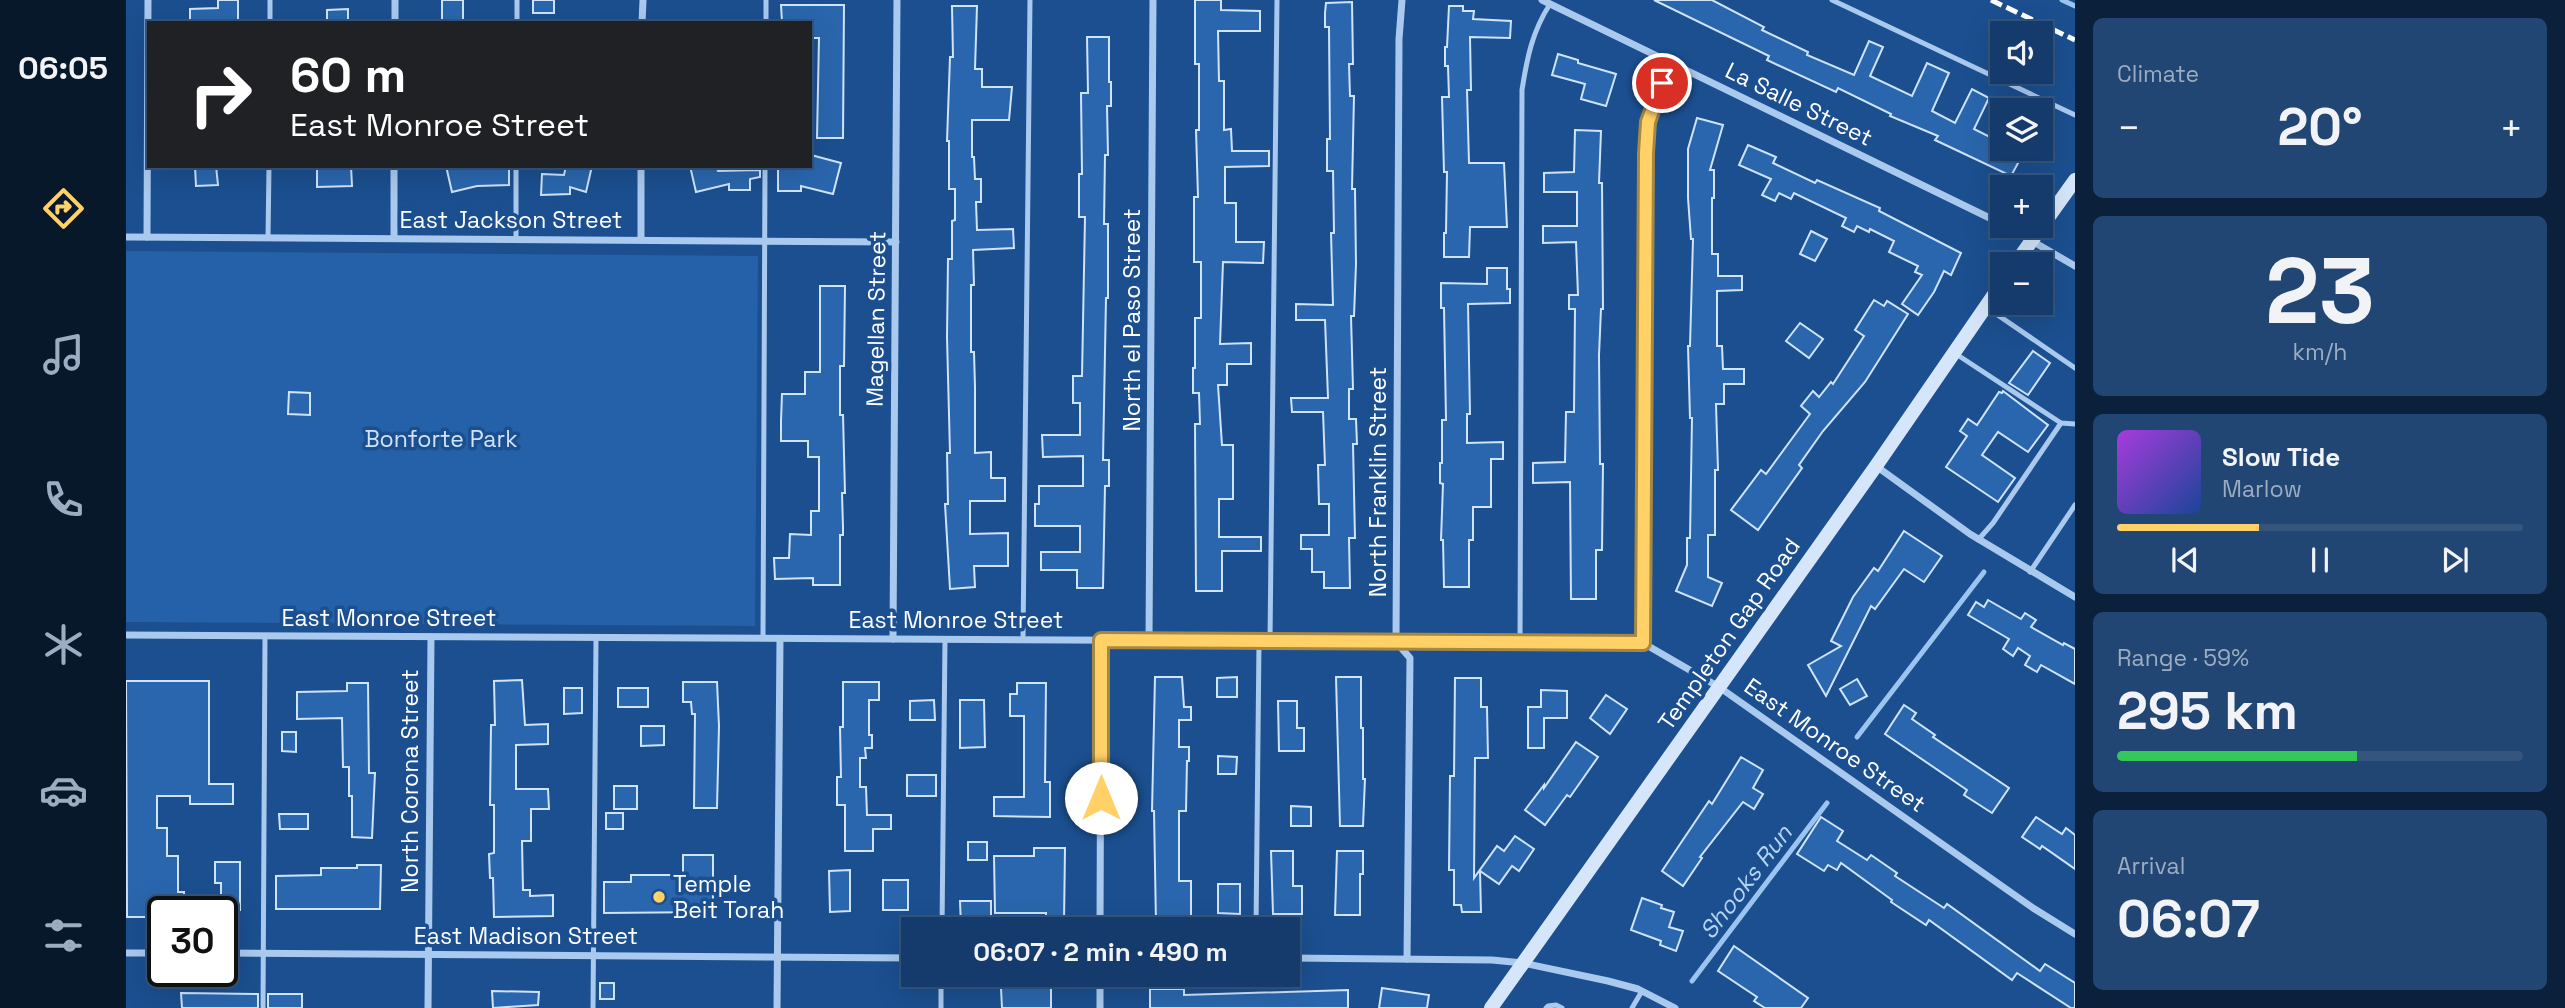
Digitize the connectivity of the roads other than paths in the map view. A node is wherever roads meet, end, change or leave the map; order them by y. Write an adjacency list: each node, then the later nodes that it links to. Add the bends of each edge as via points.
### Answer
1 (148, 0): 14 (street)
2 (270, 0): 15 (lane)
3 (396, 0): 16 (street)
4 (517, 0): 17 (lane)
5 (643, 0): 18 (street)
6 (766, 0): 19 (lane)
7 (897, 0): 39 (street, Magellan Street)
8 (1030, 0): 61 (lane)
9 (1153, 0): 63 (street, North el Paso Street)
10 (1277, 0): 65 (lane)
11 (1402, 0): 66 (street, North Franklin Street)
12 (1832, 0): 21 (lane)
13 (1546, 2): 20 (street, La Salle Street); 67 (lane, via 1528,50 1522,90)
14 (148, 21)
15 (270, 21)
16 (395, 21)
17 (517, 21)
18 (642, 21)
19 (766, 21)
20 (1672, 63): 29 (street, La Salle Street); 68 (street, via 1651,110 1646,153)
21 (2075, 115)
22 (147, 168): 31 (street)
23 (269, 168): 32 (lane)
24 (394, 168): 33 (street)
25 (516, 168): 35 (lane)
26 (641, 168): 36 (street)
27 (765, 168): 37 (lane)
28 (2075, 180): 38 (street)
29 (1990, 218)
30 (126, 237): 31 (street, East Jackson Street)
31 (147, 237): 32 (street, East Jackson Street)
32 (268, 237): 33 (street, East Jackson Street)
33 (394, 238): 35 (street, East Jackson Street)
34 (2027, 238): 38 (street, La Salle Street)
35 (516, 239): 36 (street, East Jackson Street)
36 (641, 240): 37 (street, East Jackson Street)
37 (764, 240): 39 (street, East Jackson Street); 57 (lane)
38 (2031, 240): 40 (street); 41 (street, La Salle Street)
39 (896, 242): 59 (street, Magellan Street)
40 (2023, 252)
41 (2075, 266)
42 (1990, 301): 43 (street, Templeton Gap Road)
43 (1986, 307): 44 (street, Templeton Gap Road); 45 (lane)
44 (1955, 353): 46 (lane); 48 (street, Templeton Gap Road)
45 (2075, 368)
46 (2062, 422): 47 (lane); 50 (lane)
47 (2075, 424)
48 (1876, 466): 50 (street); 69 (street, Templeton Gap Road)
49 (2075, 505): 51 (lane)
50 (1978, 540): 51 (street)
51 (2030, 572): 52 (street)
52 (2075, 597)
53 (126, 635): 54 (street, East Monroe Street)
54 (265, 636): 55 (street, East Monroe Street); 77 (lane)
55 (431, 638): 56 (street, East Monroe Street); 78 (street, North Corona Street)
56 (596, 639): 57 (street, East Monroe Street); 79 (lane)
57 (763, 639): 58 (street, East Monroe Street)
58 (780, 639): 59 (street, East Monroe Street); 80 (street)
59 (892, 639): 60 (street, East Monroe Street)
60 (945, 639): 61 (street, East Monroe Street); 70 (lane)
61 (1024, 639): 62 (street, East Monroe Street)
62 (1101, 640): 63 (street, East Monroe Street); 71 (street)
63 (1149, 640): 64 (street, East Monroe Street)
64 (1259, 641): 65 (street, East Monroe Street); 72 (lane)
65 (1270, 641): 66 (street, East Monroe Street)
66 (1396, 642): 67 (street, East Monroe Street); 83 (street, North Franklin Street, via 1410,658)
67 (1520, 642): 68 (street, East Monroe Street)
68 (1643, 643): 69 (street, East Monroe Street)
69 (1719, 687): 73 (street, East Monroe Street); 84 (street, Templeton Gap Road)
70 (942, 917)
71 (1100, 917)
72 (1256, 917)
73 (2075, 934)
74 (126, 953): 75 (street)
75 (147, 953)
76 (238, 953): 77 (street, East Madison Street)
77 (263, 954): 78 (street, East Madison Street); 88 (lane)
78 (428, 954): 79 (street, East Madison Street); 89 (street, North Corona Street)
79 (593, 955): 80 (street, East Madison Street); 90 (lane)
80 (777, 956): 81 (street, East Madison Street); 91 (street)
81 (901, 958)
82 (1300, 958): 83 (street)
83 (1407, 959): 84 (street)
84 (1523, 963): 87 (street); 94 (street, Templeton Gap Road)
85 (942, 987): 92 (lane)
86 (1100, 987): 93 (street)
87 (1642, 991): 97 (lane); 98 (street)
88 (263, 1008)
89 (428, 1008)
90 (593, 1008)
91 (777, 1008)
92 (941, 1008)
93 (1100, 1008)
94 (1491, 1008)
95 (1546, 1008): 96 (lane)
96 (1562, 1008)
97 (1632, 1008)
98 (1675, 1008)

